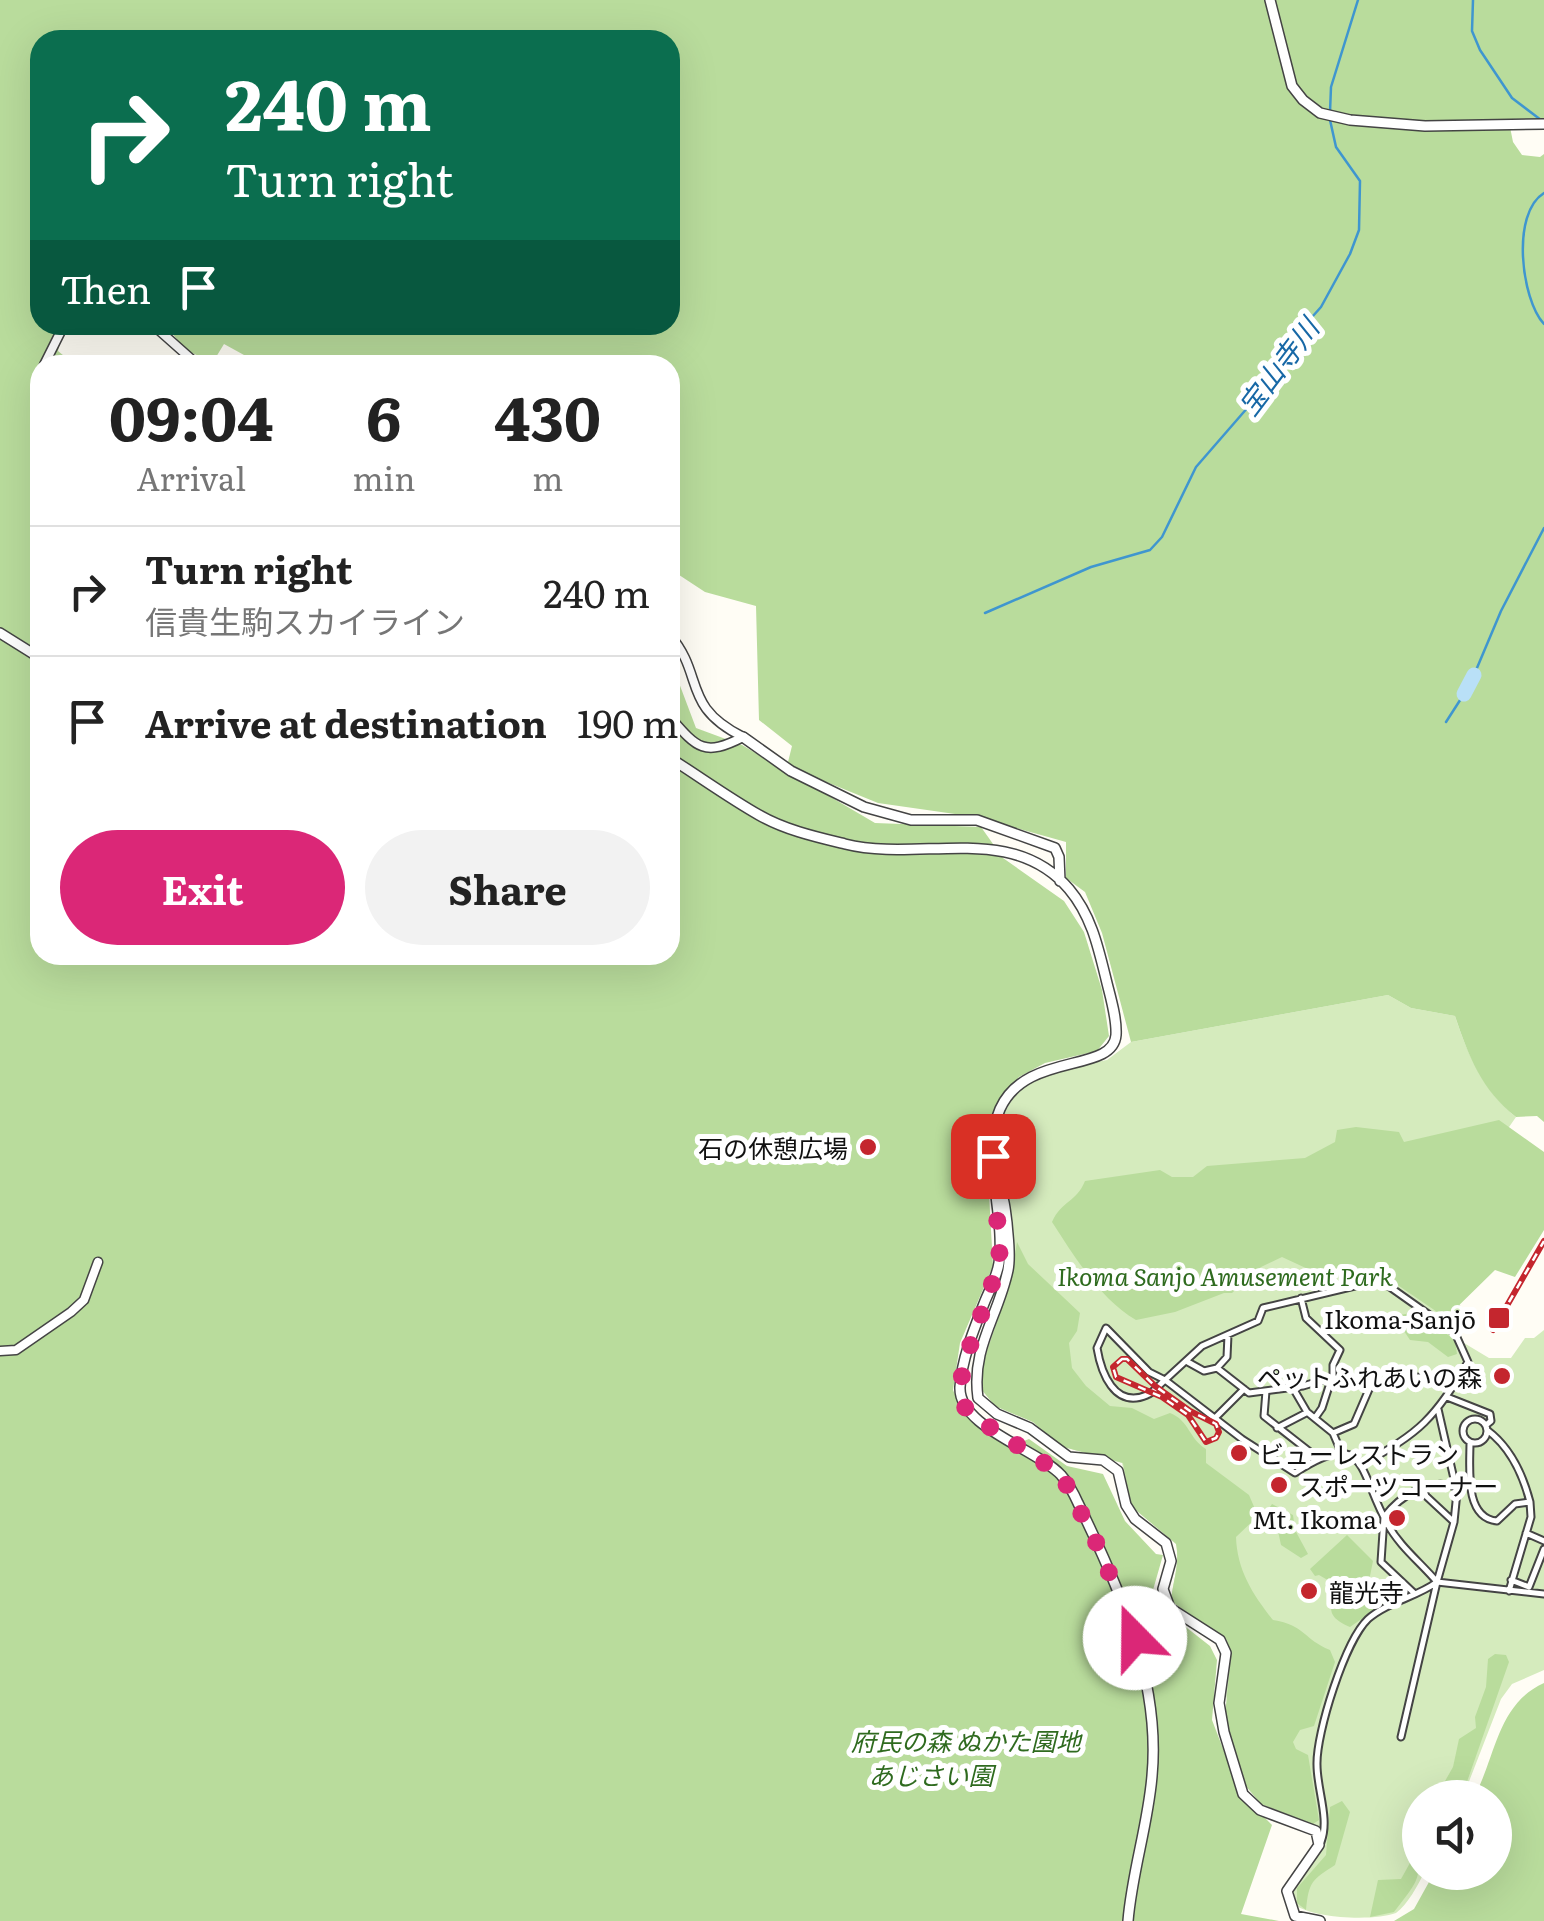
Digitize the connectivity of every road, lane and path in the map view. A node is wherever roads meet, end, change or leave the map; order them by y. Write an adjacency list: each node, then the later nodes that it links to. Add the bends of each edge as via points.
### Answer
1 (1270, 0): 2 (street, via 1292,86 1320,113 1425,126)
2 (1541, 124)
3 (165, 335): 4 (street)
4 (187, 355)
5 (0, 633): 7 (street)
6 (680, 649): 9 (street, via 704,708)
7 (30, 652)
8 (680, 727): 9 (street, via 708,749)
9 (743, 738): 11 (street, via 820,788 864,807 930,822 977,820 1055,848)
10 (680, 764): 11 (street, via 786,827 878,851 989,847 1018,854)
11 (1060, 880): 12 (street, via 1092,927 1116,1038 1104,1055 1036,1072 1006,1096 992,1140)
12 (997, 1186): 52 (street, via 1006,1210 1008,1268 974,1374 978,1398 1069,1457 1103,1460 1118,1470 1126,1505 1166,1543 1171,1561 1163,1589 1170,1608 1220,1640 1226,1653 1219,1703 1243,1794 1260,1810 1316,1832); 53 (street, via 998,1268 963,1366 960,1394 967,1412 1061,1474 1135,1638 1154,1742)
13 (98, 1262): 16 (street, via 84,1300 71,1312 16,1350)
14 (1301, 1298): 15 (street, via 1263,1308 1258,1321); 19 (street, via 1306,1318 1340,1350); 20 (street, via 1380,1280 1455,1333 1468,1362)
15 (1228, 1334): 17 (street); 18 (street, via 1227,1357)
16 (0, 1351)
17 (1186, 1362): 18 (street, via 1204,1371); 21 (street)
18 (1217, 1368): 24 (street)
19 (1332, 1377): 22 (street); 23 (street); 30 (street)
20 (1458, 1378): 22 (street); 26 (street)
21 (1166, 1380): 21 (street, via 1149,1372 1106,1328 1097,1348 1106,1382 1116,1392 1146,1396); 29 (street)
22 (1370, 1386): 33 (street, via 1354,1424)
23 (1293, 1387): 25 (street); 28 (street)
24 (1244, 1389): 25 (street); 29 (street)
25 (1266, 1391): 31 (street, via 1264,1416)
26 (1447, 1397): 27 (street); 32 (street, via 1490,1414)
27 (1438, 1409): 37 (street, via 1406,1440); 38 (street)
28 (1307, 1412): 30 (street); 31 (street)
29 (1216, 1418): 36 (street, via 1295,1473)
30 (1315, 1418): 33 (street)
31 (1278, 1428): 36 (street)
32 (1486, 1428): 34 (street, via 1481,1442); 34 (street, via 1476,1419 1465,1425); 40 (street, via 1513,1459)
33 (1333, 1433): 35 (street)
34 (1470, 1442): 40 (street, via 1477,1513 1497,1522 1514,1504)
35 (1342, 1454): 36 (street); 37 (street)
36 (1319, 1458)
37 (1362, 1464): 41 (street)
38 (1456, 1486): 39 (street); 42 (street)
39 (1423, 1489): 41 (street, via 1396,1502); 42 (street)
40 (1530, 1502): 43 (street)
41 (1384, 1517): 47 (street); 49 (street, via 1382,1562)
42 (1454, 1522): 47 (street)
43 (1526, 1533): 44 (street); 46 (street)
44 (1544, 1541)
45 (1544, 1549): 46 (street, via 1530,1587)
46 (1511, 1580): 48 (street)
47 (1437, 1582): 48 (street); 49 (street); 51 (street)
48 (1509, 1591): 50 (street)
49 (1415, 1594): 52 (street, via 1369,1619 1324,1715)
50 (1544, 1594)
51 (1401, 1737)
52 (1319, 1844): 54 (street, via 1287,1891 1294,1916)
53 (1128, 1921)
54 (1320, 1921)

